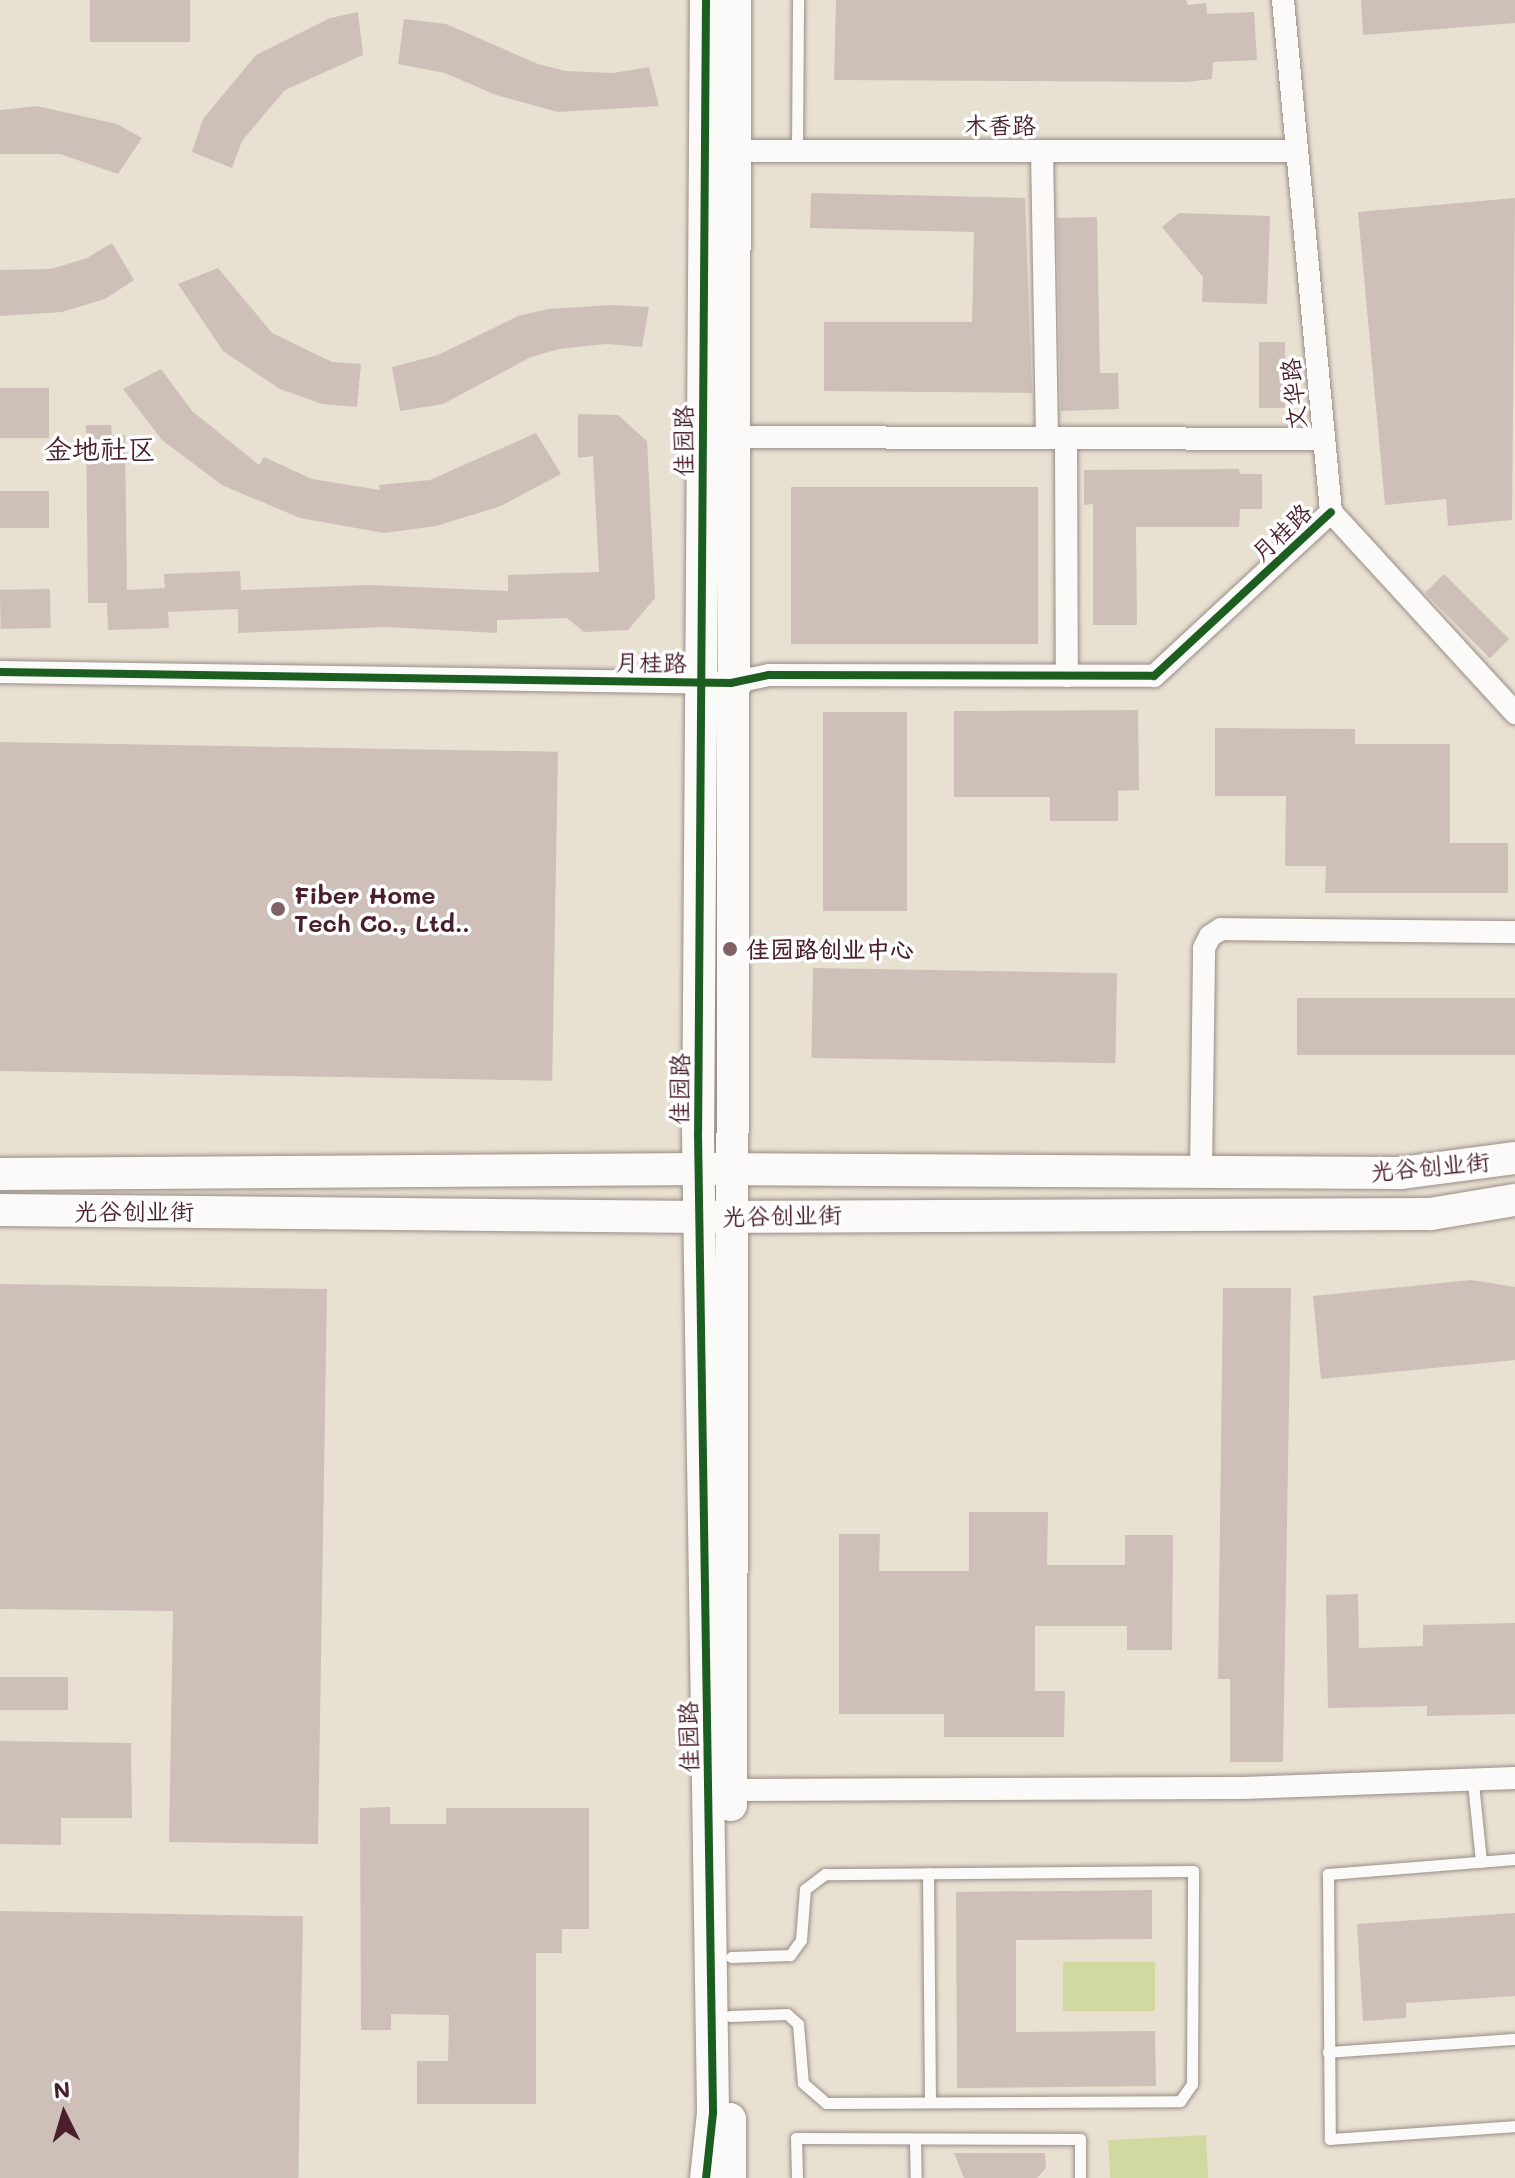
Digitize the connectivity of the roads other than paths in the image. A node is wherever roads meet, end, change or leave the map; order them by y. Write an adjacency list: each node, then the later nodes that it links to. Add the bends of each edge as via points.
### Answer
1 (706, 0): 5 (street, 佳园路)
2 (735, 0): 5 (street, 佳园路)
3 (798, 0): 6 (lane)
4 (1283, 0): 8 (street, 文华路)
5 (720, 151): 6 (street, 木香路); 9 (street, 佳园路); 15 (street, 佳园路)
6 (797, 151): 7 (street, 木香路)
7 (1042, 151): 8 (street, 木香路); 10 (street)
8 (1294, 151): 11 (street, 文华路)
9 (733, 437): 10 (street); 15 (street, 佳园路)
10 (1056, 438): 11 (street); 14 (street)
11 (1324, 439): 12 (street, 文华路)
12 (1331, 512): 14 (street, 月桂路, via 1154,676); 16 (street)
13 (0, 672): 15 (street, 月桂路)
14 (1067, 676): 15 (street, 月桂路, via 769,675)
15 (716, 683): 19 (street, 佳园路); 20 (street, 佳园路)
16 (1515, 713)
17 (1515, 932): 21 (street, via 1221,929 1210,936 1204,948)
18 (1515, 1158): 21 (street, 光谷创业街, via 1401,1173)
19 (699, 1169): 20 (street, 光谷创业街); 22 (street, 光谷创业街); 26 (street, 佳园路)
20 (733, 1169): 21 (street, 光谷创业街); 25 (street, 佳园路)
21 (1201, 1172)
22 (0, 1174)
23 (1515, 1200): 25 (street, 光谷创业街, via 1431,1214)
24 (0, 1210): 26 (street, 光谷创业街)
25 (734, 1214): 26 (street, 光谷创业街); 29 (street, 佳园路)
26 (702, 1217): 40 (street, 佳园路, via 713,2113)
27 (1515, 1778): 28 (street)
28 (1473, 1783): 29 (street); 31 (lane)
29 (731, 1790): 33 (street, 佳园路)
30 (1515, 1859): 31 (lane)
31 (1481, 1862): 36 (lane, via 1328,1874)
32 (928, 1873): 33 (lane, via 825,1874 805,1889 801,1940 790,1955); 37 (lane); 37 (lane, via 1193,1871 1192,2084 1180,2101)
33 (731, 1957): 34 (street, 佳园路)
34 (730, 2016): 37 (lane, via 787,2014 798,2024 803,2083 826,2103); 41 (street, 佳园路)
35 (1515, 2039): 36 (lane)
36 (1328, 2052): 38 (lane, via 1330,2139)
37 (930, 2101)
38 (1515, 2126)
39 (915, 2139): 42 (lane, via 796,2138); 43 (lane); 44 (lane, via 1080,2139)
40 (706, 2178)
41 (730, 2178)
42 (797, 2178)
43 (916, 2178)
44 (1080, 2178)

